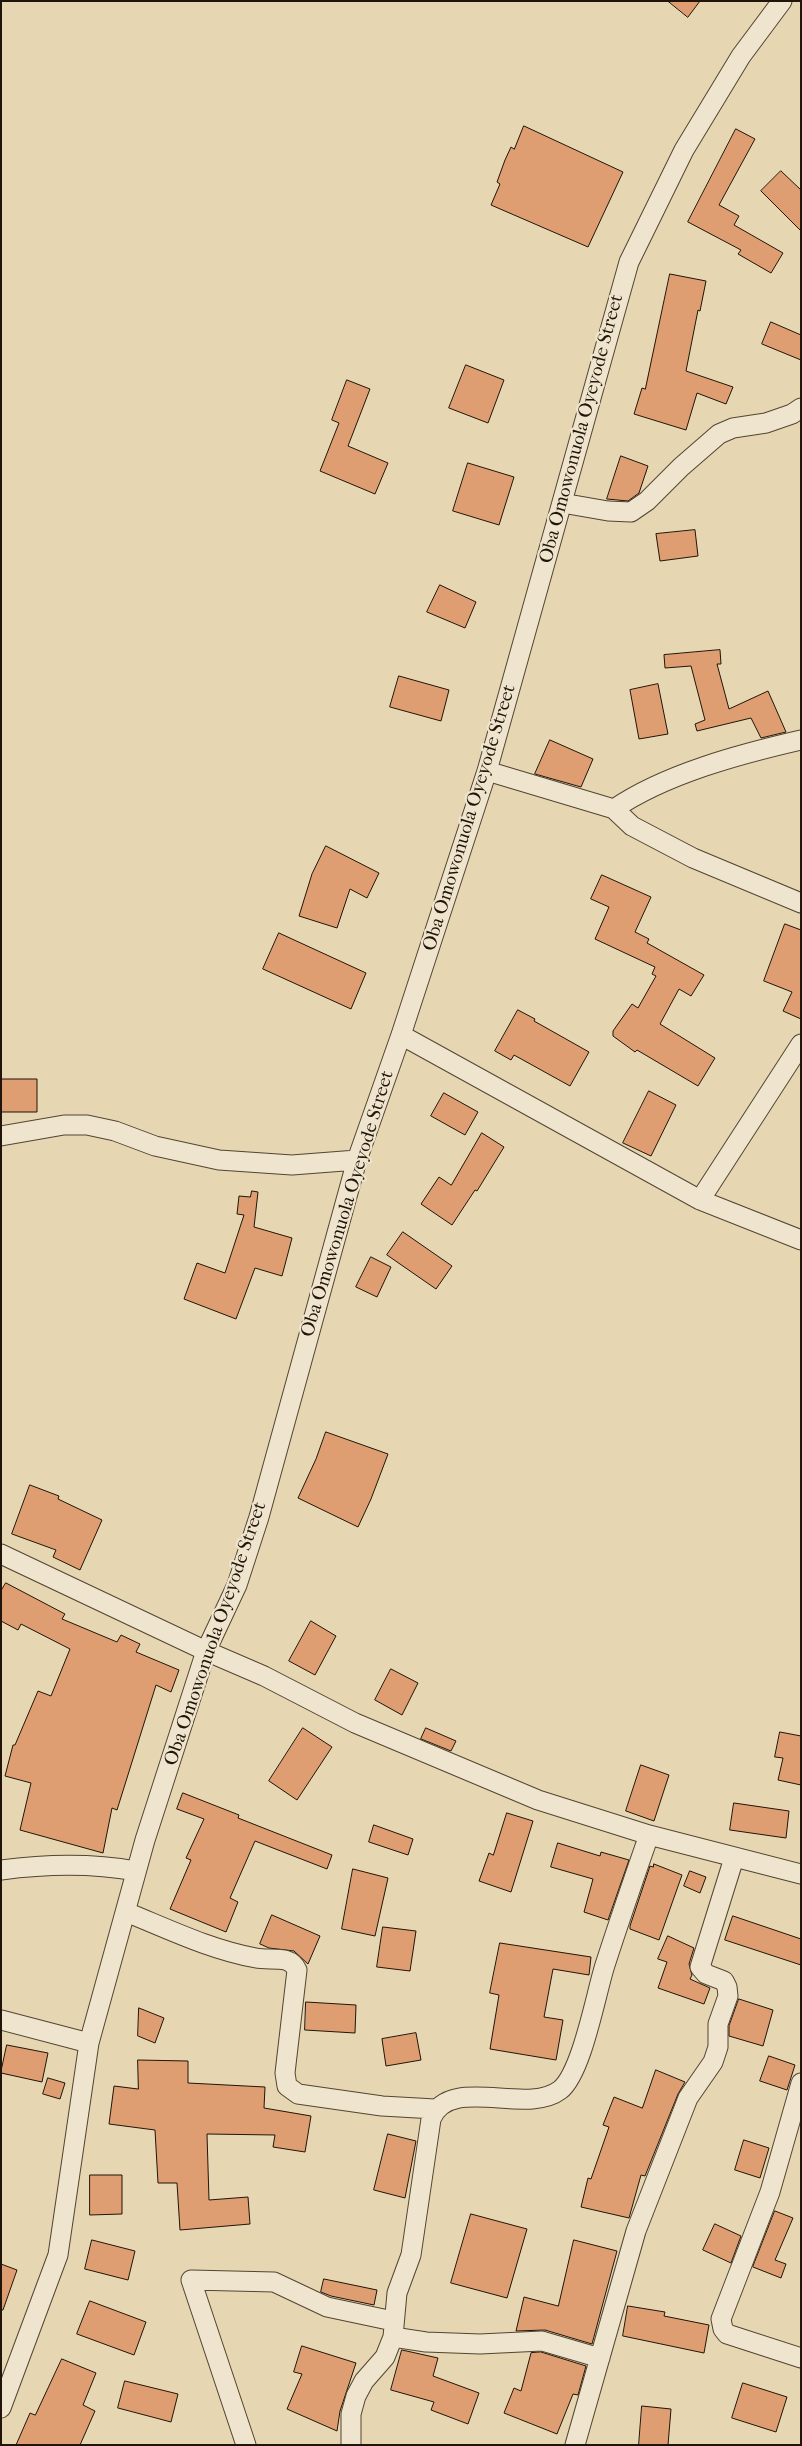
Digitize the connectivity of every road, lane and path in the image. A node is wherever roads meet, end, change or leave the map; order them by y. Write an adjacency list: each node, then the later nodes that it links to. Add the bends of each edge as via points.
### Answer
1 (782, 1): 3 (street, Oba Omowonuola Oyeyode Street, via 741,56 684,150 629,262)
2 (801, 408): 3 (street, via 766,423 733,428 719,434 631,512)
3 (562, 503): 5 (street, Oba Omowonuola Oyeyode Street)
4 (801, 740): 6 (street, via 754,750 679,777 630,798)
5 (487, 771): 6 (street); 8 (street, Oba Omowonuola Oyeyode Street)
6 (614, 809): 7 (street, via 632,826 693,858)
7 (801, 903)
8 (401, 1035): 11 (street, Oba Omowonuola Oyeyode Street); 12 (street)
9 (801, 1044): 12 (street)
10 (1, 1136): 11 (street, via 64,1124 87,1125 115,1131 155,1146 218,1160 292,1165)
11 (358, 1160): 15 (street, Oba Omowonuola Oyeyode Street, via 259,1517 237,1584)
12 (700, 1200): 13 (street)
13 (801, 1240)
14 (1, 1554): 15 (street)
15 (206, 1651): 16 (street, via 264,1676 355,1723 538,1800); 19 (street, Oba Omowonuola Oyeyode Street)
16 (649, 1835): 17 (street); 25 (street, via 604,1966 576,2066 561,2090 533,2101 489,2097 448,2100)
17 (734, 1858): 20 (street); 27 (street, via 700,1967 706,1974 724,1981 727,1987 728,1996 718,2024 718,2047 713,2062 688,2098 636,2231)
18 (1, 1870): 19 (street, via 72,1865 112,1866)
19 (136, 1871): 21 (street, Oba Omowonuola Oyeyode Street)
20 (801, 1874)
21 (126, 1912): 23 (street, Oba Omowonuola Oyeyode Street); 25 (street, via 217,1948 294,1964 297,1970 285,2073 287,2086 298,2094)
22 (1, 2020): 23 (street)
23 (89, 2043): 29 (street, Oba Omowonuola Oyeyode Street, via 58,2255)
24 (801, 2083): 28 (street, via 770,2192 721,2319 722,2329 727,2334)
25 (435, 2110): 26 (street, via 411,2255 397,2293)
26 (393, 2329): 27 (street, via 426,2342 542,2342); 30 (street, via 327,2307 274,2282 191,2280); 31 (street, via 385,2357 364,2381 356,2396 351,2414)
27 (600, 2358): 32 (street)
28 (801, 2358)
29 (1, 2408)
30 (246, 2445)
31 (351, 2445)
32 (575, 2445)

